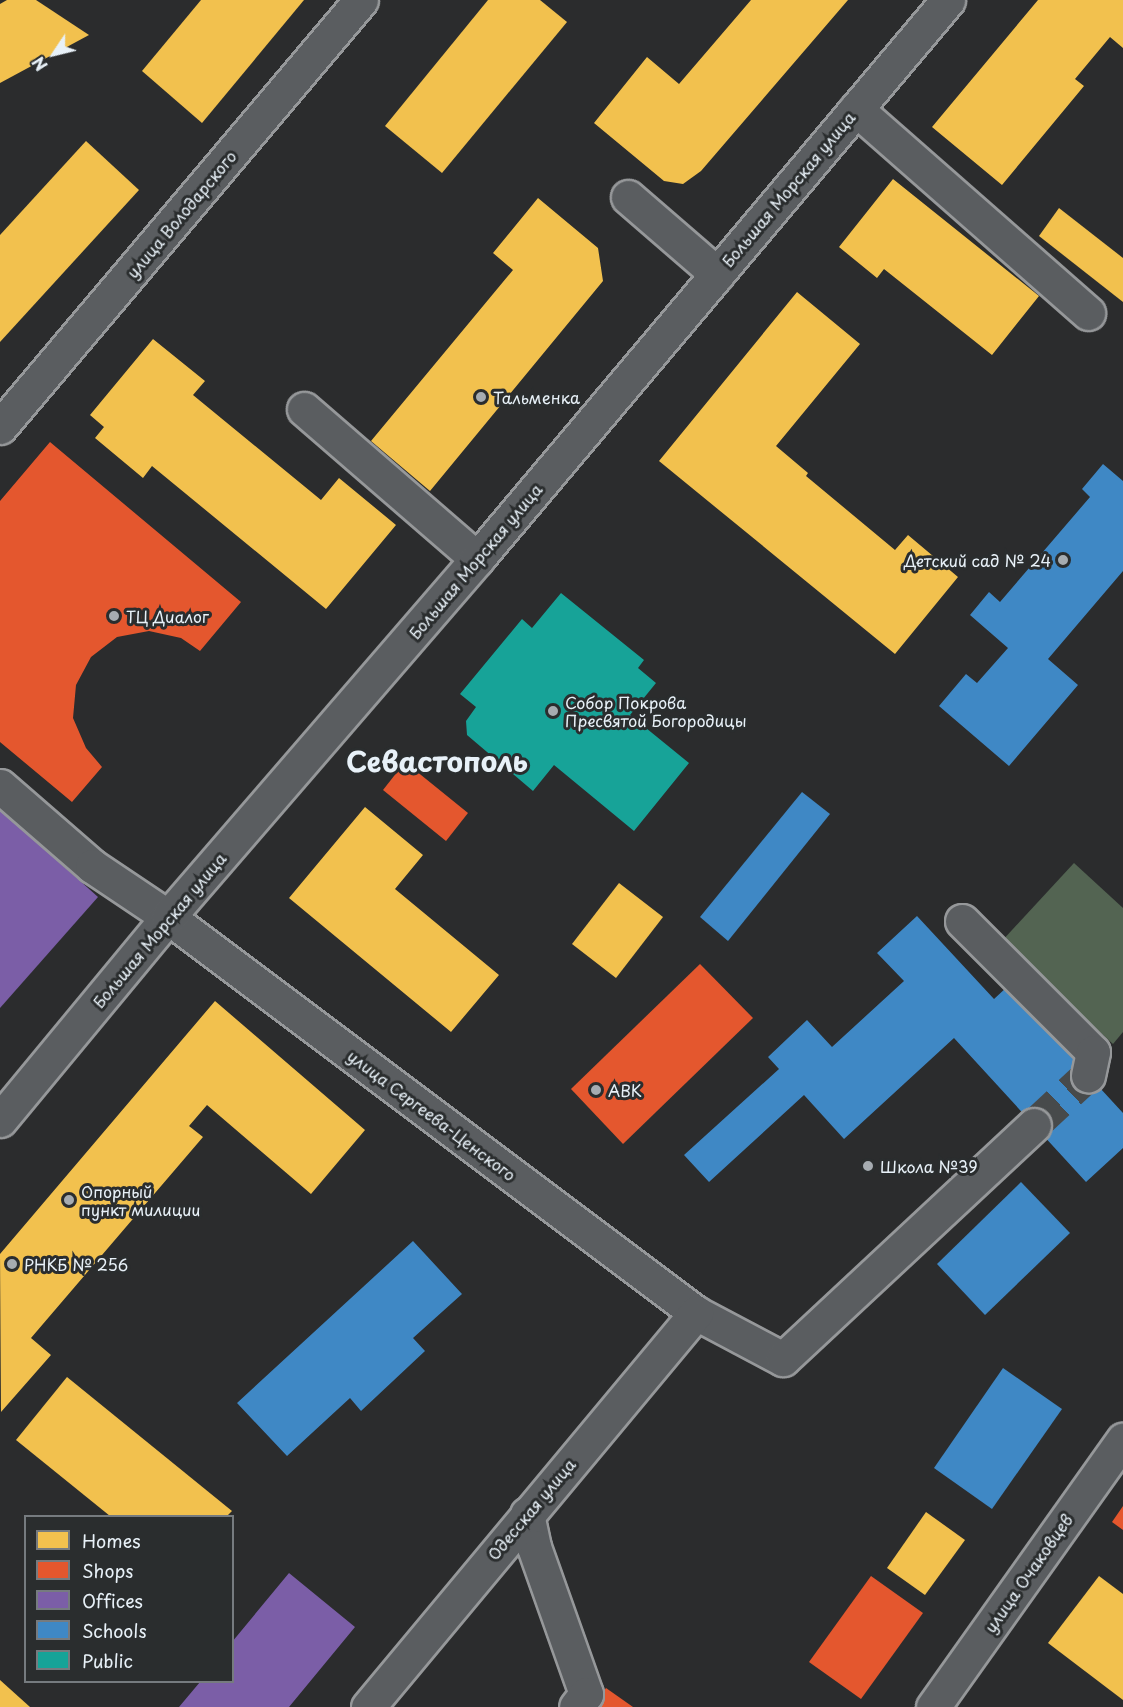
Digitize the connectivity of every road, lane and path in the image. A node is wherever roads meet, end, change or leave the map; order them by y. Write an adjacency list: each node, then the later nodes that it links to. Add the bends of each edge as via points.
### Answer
1 (361, 0): 8 (street, улица Володарского)
2 (948, 0): 3 (street, Большая Морская улица)
3 (856, 109): 5 (street, Большая Морская улица); 6 (street)
4 (627, 197): 5 (street)
5 (717, 274): 9 (street, Большая Морская улица)
6 (1088, 313)
7 (304, 410): 9 (street)
8 (0, 427)
9 (477, 559): 11 (street, Большая Морская улица)
10 (0, 786): 11 (street, улица Сергеева-Ценского, via 92,866)
11 (168, 917): 14 (street, Большая Морская улица); 16 (street, улица Сергеева-Ценского)
12 (962, 921): 13 (street, via 1092,1052)
13 (1088, 1075)
14 (0, 1120)
15 (1034, 1125): 16 (street, улица Сергеева-Ценского, via 783,1359)
16 (696, 1313): 18 (street, Одесская улица)
17 (1123, 1440): 21 (street, улица Очаковцев)
18 (527, 1514): 19 (street, Одесская улица); 20 (street, via 534,1547 586,1694)
19 (368, 1707)
20 (576, 1707)
21 (933, 1707)

